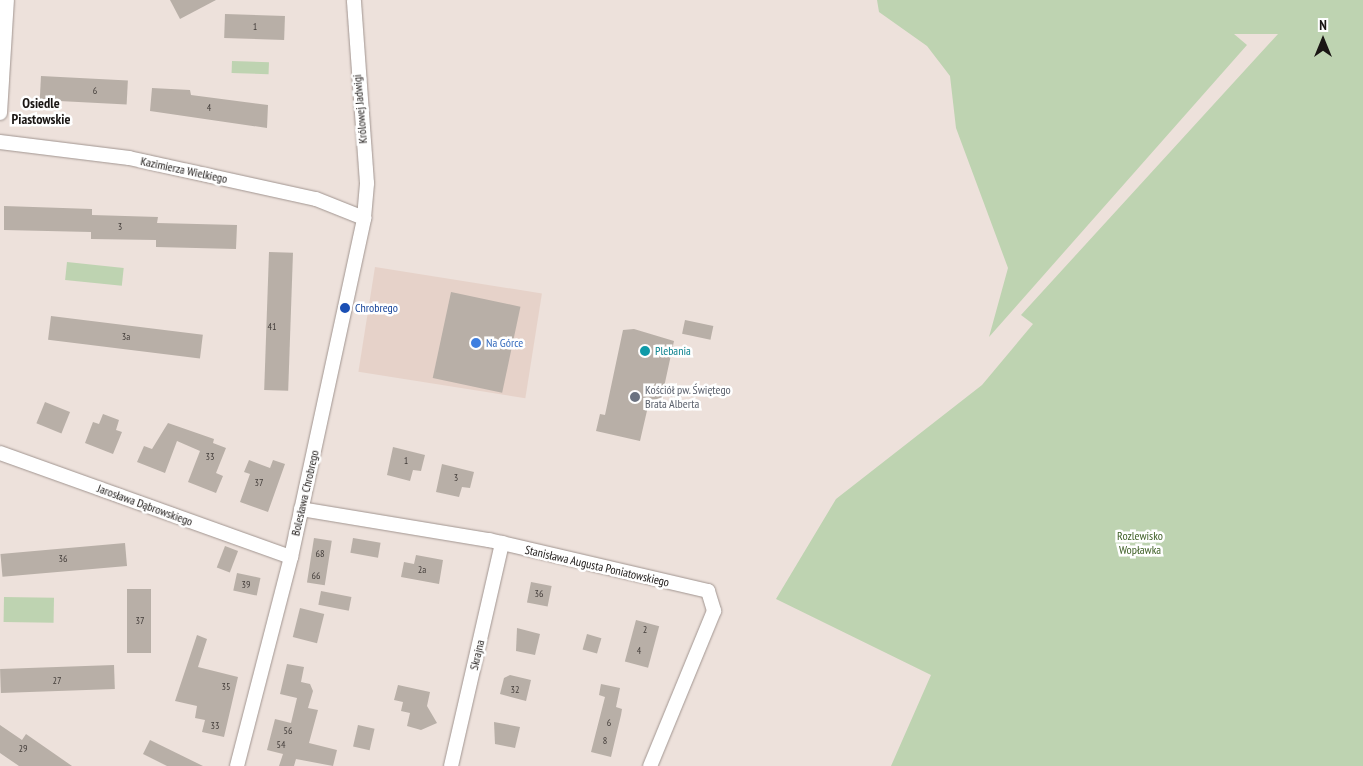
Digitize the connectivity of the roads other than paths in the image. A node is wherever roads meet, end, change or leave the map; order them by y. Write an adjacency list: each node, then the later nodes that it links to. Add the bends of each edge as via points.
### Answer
1 (7, 0): 3 (street)
2 (354, 0): 5 (street, Królowej Jadwigi, via 367,183)
3 (0, 112)
4 (0, 142): 5 (street, Kazimierza Wielkiego, via 129,158 316,200)
5 (364, 218): 7 (street, Bolesława Chrobrego)
6 (0, 454): 9 (street, Jarosława Dąbrowskiego)
7 (301, 509): 8 (street, Stanisława Augusta Poniatowskiego); 9 (street, Bolesława Chrobrego)
8 (502, 543): 11 (street, Skrajna); 12 (street, Stanisława Augusta Poniatowskiego, via 708,591 714,612)
9 (290, 557): 10 (street, Bolesława Chrobrego)
10 (237, 766)
11 (451, 766)
12 (650, 766)

